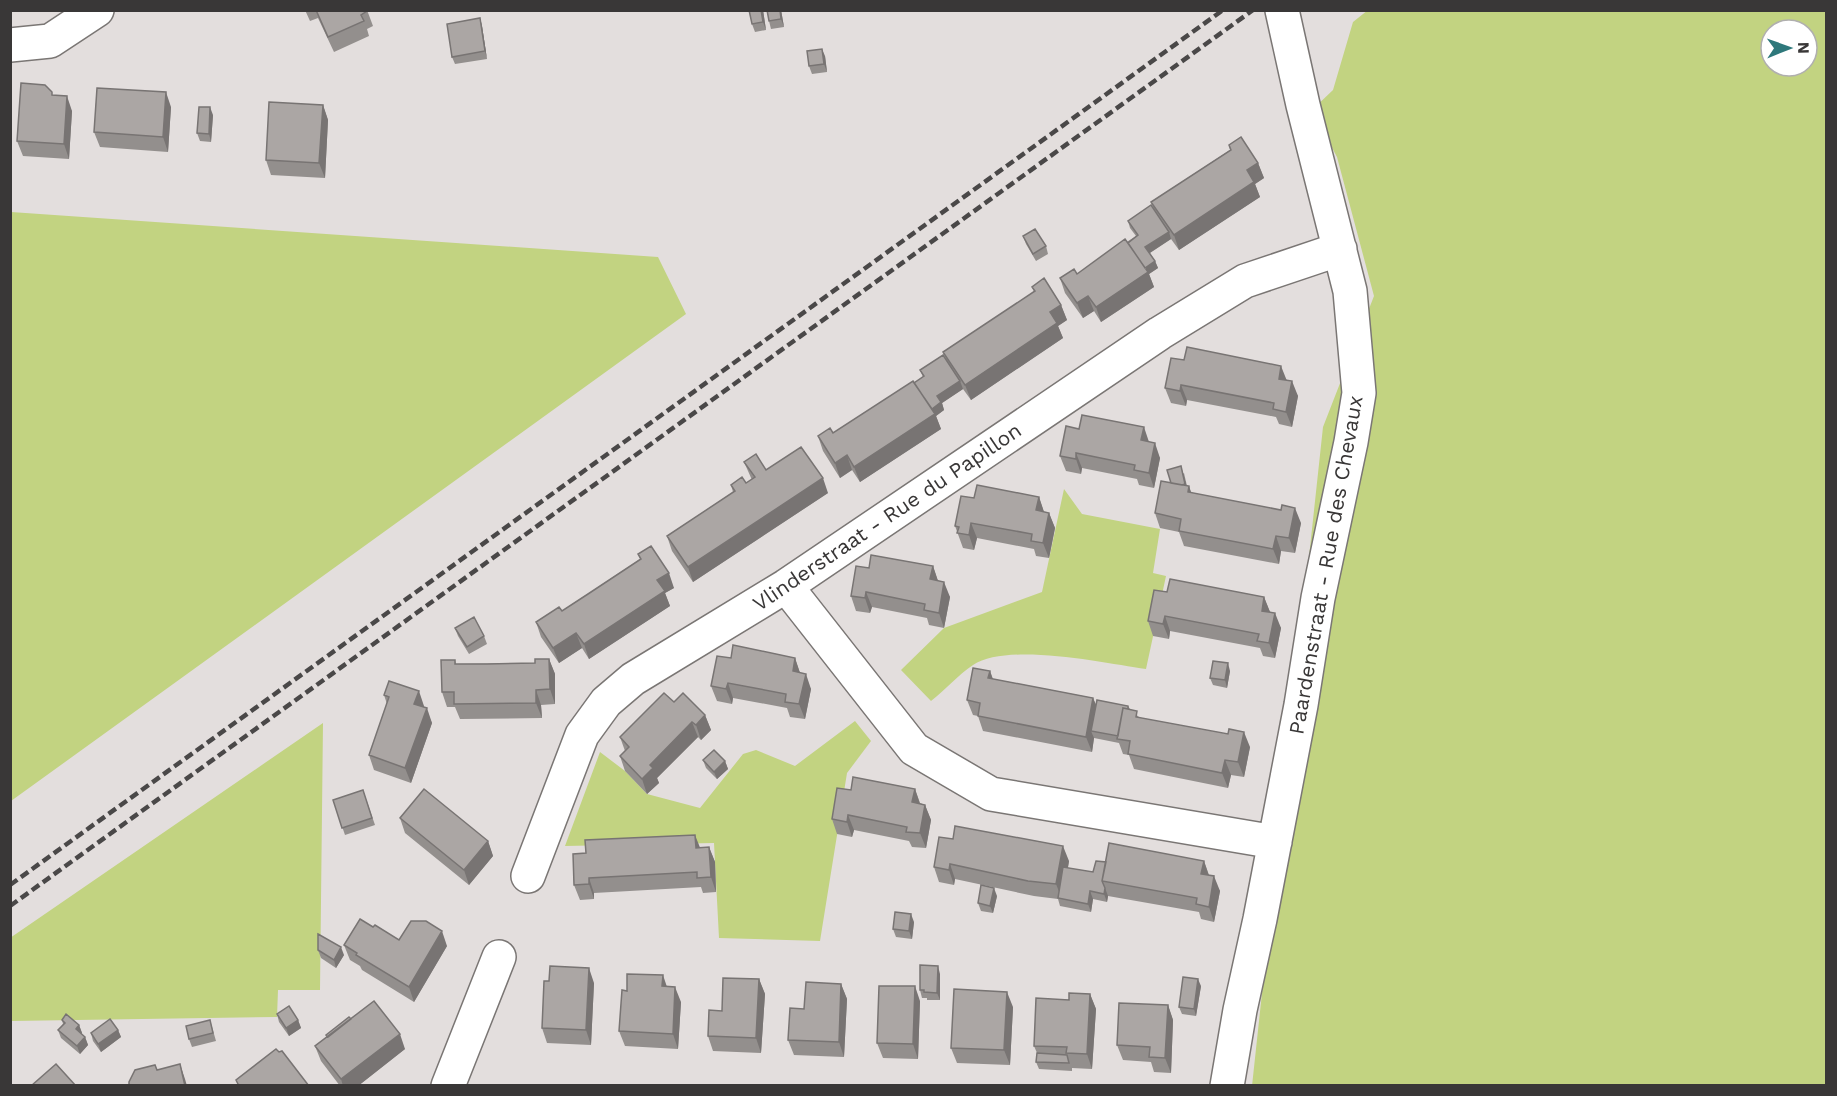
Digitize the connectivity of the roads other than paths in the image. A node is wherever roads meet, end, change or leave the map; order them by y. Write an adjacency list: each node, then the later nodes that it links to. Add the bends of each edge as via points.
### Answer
1 (97, 10): 3 (street, via 50,41)
2 (1282, 12): 4 (street, Paardenstraat - Rue des Chevaux)
3 (10, 45)
4 (1340, 249): 5 (street, Vlinderstraat - Rue du Papillon, via 1245,281 1160,333); 6 (street, Paardenstraat - Rue des Chevaux, via 1350,291 1359,393)
5 (786, 586): 6 (street, via 914,749 991,794); 7 (street, Vlinderstraat - Rue du Papillon, via 633,679 606,702 582,735)
6 (1275, 842): 10 (street, Paardenstraat - Rue des Chevaux)
7 (528, 876)
8 (499, 957): 9 (street)
9 (448, 1086)
10 (1227, 1086)

